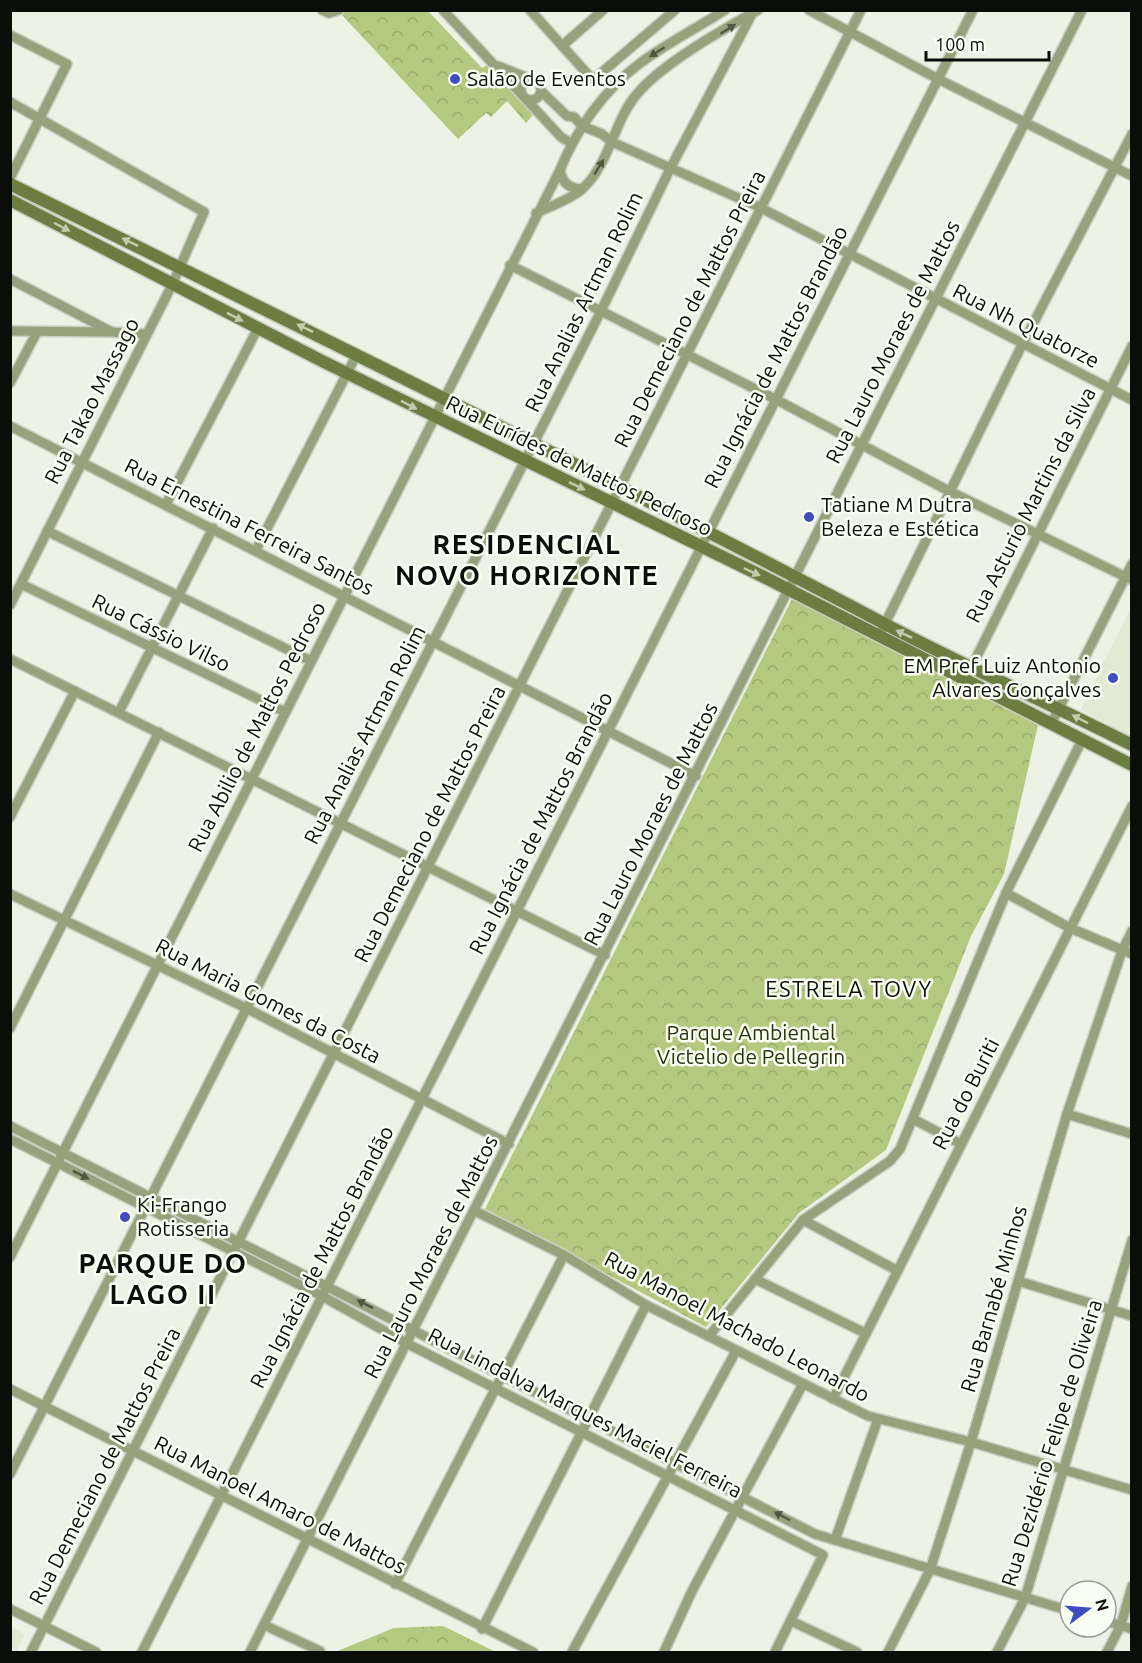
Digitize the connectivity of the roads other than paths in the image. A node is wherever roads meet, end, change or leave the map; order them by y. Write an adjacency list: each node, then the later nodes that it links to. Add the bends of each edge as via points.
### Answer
1 (322, 10): 11 (street)
2 (443, 10): 16 (street)
3 (530, 10): 15 (street)
4 (603, 10): 15 (street)
5 (675, 10): 15 (street, via 594,80)
6 (725, 10): 25 (street, Rua Abilio de Mattos Pedroso, one-way to 25, via 639,64 619,81)
7 (809, 10): 13 (street)
8 (861, 10): 13 (street, Rua Demeciano de Mattos Preira)
9 (973, 10): 17 (street, Rua Ignácia de Mattos Brandão)
10 (1082, 10): 24 (street, Rua Lauro Moraes de Mattos)
11 (337, 12)
12 (755, 12): 28 (street, one-way to 12, via 624,112 658,73); 30 (street, Rua Analias Artman Rolim)
13 (849, 33): 17 (street); 38 (street, Rua Demeciano de Mattos Preira)
14 (10, 35): 23 (street, via 67,64)
15 (562, 46)
16 (490, 63): 18 (street); 20 (street)
17 (938, 79): 24 (street); 40 (street, Rua Ignácia de Mattos Brandão)
18 (534, 80): 19 (street); 20 (street, via 522,85)
19 (541, 91): 20 (street, via 536,98); 22 (street, Rua Nh Quatorze)
20 (525, 97): 26 (street)
21 (10, 102): 23 (street)
22 (567, 116): 25 (street, Rua Nh Quatorze, via 574,117); 26 (street, via 557,123)
23 (40, 117): 34 (street); 42 (street, Rua Takao Massago, via 204,212)
24 (1025, 123): 31 (street); 45 (street, Rua Lauro Moraes de Mattos)
25 (582, 126): 28 (street, Rua Nh Quatorze); 29 (street, Rua Abilio de Mattos Pedroso)
26 (555, 130): 29 (street)
27 (1131, 134): 31 (street)
28 (612, 142): 30 (street, Rua Nh Quatorze); 36 (street, one-way to 28)
29 (571, 143): 32 (street, Rua Abilio de Mattos Pedroso)
30 (671, 167): 38 (street, Rua Nh Quatorze); 46 (street, Rua Analias Artman Rolim)
31 (1115, 168): 33 (street); 52 (street)
32 (560, 170): 36 (street, via 568,186); 39 (street, Rua Abilio de Mattos Pedroso)
33 (1131, 176)
34 (10, 178)
35 (10, 184): 42 (street, Rua Eurídes de Mattos Pedroso, one-way to 35)
36 (582, 189): 39 (street)
37 (10, 200): 44 (street, Rua Eurídes de Mattos Pedroso, one-way to 44)
38 (761, 208): 40 (street, Rua Nh Quatorze); 55 (street, Rua Demeciano de Mattos Preira)
39 (536, 213): 41 (street, Rua Abilio de Mattos Pedroso)
40 (848, 254): 45 (street, Rua Nh Quatorze); 60 (street, Rua Ignácia de Mattos Brandão)
41 (510, 265): 46 (street); 59 (street, Rua Abilio de Mattos Pedroso)
42 (179, 267): 44 (street, Rua Takao Massago); 54 (street, Rua Eurídes de Mattos Pedroso, one-way to 42)
43 (10, 279): 50 (street)
44 (171, 285): 47 (street, Rua Eurídes de Mattos Pedroso, one-way to 47); 51 (street, Rua Takao Massago)
45 (934, 299): 52 (street, Rua Nh Quatorze); 65 (street, Rua Lauro Moraes de Mattos)
46 (601, 311): 55 (street); 64 (street, Rua Analias Artman Rolim)
47 (258, 328): 56 (street, Rua Eurídes de Mattos Pedroso); 70 (street)
48 (10, 331): 49 (street)
49 (37, 332): 50 (street); 57 (street)
50 (111, 332): 51 (street)
51 (146, 334): 67 (street, Rua Takao Massago)
52 (1022, 345): 58 (street, Rua Nh Quatorze); 69 (street)
53 (1131, 346): 58 (street, Rua Asturio Martins da Silva)
54 (357, 354): 56 (street); 59 (street, Rua Eurídes de Mattos Pedroso)
55 (687, 355): 60 (street); 68 (street, Rua Demeciano de Mattos Preira)
56 (347, 374): 62 (street, Rua Eurídes de Mattos Pedroso, one-way to 62); 77 (street)
57 (10, 383)
58 (1110, 389): 61 (street, Rua Nh Quatorze); 75 (street, Rua Asturio Martins da Silva)
59 (444, 397): 62 (street, Rua Abilio de Mattos Pedroso); 64 (street, Rua Eurídes de Mattos Pedroso)
60 (775, 399): 65 (street); 74 (street, Rua Ignácia de Mattos Brandão)
61 (1131, 400)
62 (435, 417): 66 (street, Rua Eurídes de Mattos Pedroso); 83 (street, Rua Abilio de Mattos Pedroso)
63 (10, 426): 67 (street, Rua Ernestina Ferreira Santos)
64 (534, 443): 66 (street, Rua Analias Artman Rolim); 68 (street, Rua Eurídes de Mattos Pedroso)
65 (861, 447): 69 (street); 79 (street, Rua Lauro Moraes de Mattos)
66 (524, 460): 71 (street, Rua Eurídes de Mattos Pedroso, one-way to 71); 88 (street, Rua Analias Artman Rolim)
67 (82, 462): 70 (street, Rua Ernestina Ferreira Santos); 73 (street, Rua Takao Massago)
68 (620, 486): 71 (street, Rua Demeciano de Mattos Preira); 74 (street, Rua Eurídes de Mattos Pedroso)
69 (949, 491): 75 (street); 86 (street)
70 (166, 504): 72 (street, Rua Ernestina Ferreira Santos)
71 (613, 504): 76 (street, Rua Eurídes de Mattos Pedroso); 94 (street, Rua Demeciano de Mattos Preira)
72 (213, 528): 77 (street, Rua Ernestina Ferreira Santos); 84 (street)
73 (47, 531): 81 (street, Rua Takao Massago); 84 (street)
74 (708, 531): 76 (street, Rua Ignácia de Mattos Brandão); 79 (street, Rua Eurídes de Mattos Pedroso)
75 (1035, 535): 80 (street); 92 (street, Rua Asturio Martins da Silva)
76 (701, 547): 82 (street, Rua Eurídes de Mattos Pedroso, one-way to 82); 100 (street, Rua Ignácia de Mattos Brandão)
77 (256, 550): 83 (street, Rua Ernestina Ferreira Santos)
78 (1131, 564): 80 (street)
79 (795, 575): 82 (street, Rua Lauro Moraes de Mattos); 86 (street, Rua Eurídes de Mattos Pedroso)
80 (1128, 578): 96 (street)
81 (21, 584): 85 (street, Rua Takao Massago); 89 (street, Rua Cássio Vilso)
82 (788, 590): 87 (street, Rua Eurídes de Mattos Pedroso); 105 (street, Rua Lauro Moraes de Mattos)
83 (344, 594): 88 (street, Rua Ernestina Ferreira Santos); 91 (street, Rua Abilio de Mattos Pedroso)
84 (178, 597): 89 (street); 91 (street)
85 (10, 605)
86 (885, 624): 87 (street); 92 (street, Rua Eurídes de Mattos Pedroso, one-way to 86)
87 (879, 636): 93 (street, Rua Eurídes de Mattos Pedroso)
88 (433, 643): 94 (street, Rua Ernestina Ferreira Santos); 109 (street, Rua Analias Artman Rolim)
89 (152, 649): 97 (street); 98 (street, Rua Cássio Vilso)
90 (10, 659): 95 (street)
91 (311, 661): 98 (street, Rua Abilio de Mattos Pedroso)
92 (971, 666): 93 (street, Rua Asturio Martins da Silva); 96 (street, Rua Eurídes de Mattos Pedroso)
93 (965, 680): 99 (street, Rua Eurídes de Mattos Pedroso)
94 (520, 687): 100 (street, Rua Ernestina Ferreira Santos); 110 (street, Rua Demeciano de Mattos Preira)
95 (75, 691): 97 (street); 108 (street)
96 (1059, 708): 99 (street); 103 (street, Rua Eurídes de Mattos Pedroso, one-way to 96)
97 (119, 712): 101 (street)
98 (285, 712): 106 (street, Rua Abilio de Mattos Pedroso)
99 (1051, 723): 102 (street, Rua Eurídes de Mattos Pedroso)
100 (609, 731): 105 (street, Rua Ernestina Ferreira Santos); 113 (street, Rua Ignácia de Mattos Brandão)
101 (159, 732): 106 (street); 114 (street)
102 (1082, 740): 104 (street, Rua Eurídes de Mattos Pedroso); 111 (street)
103 (1131, 746)
104 (1131, 765)
105 (696, 776): 118 (street, Rua Lauro Moraes de Mattos)
106 (252, 778): 109 (street); 119 (street, Rua Abilio de Mattos Pedroso)
107 (1131, 806): 115 (street, Rua do Buriti)
108 (10, 817)
109 (341, 822): 110 (street); 120 (street, Rua Analias Artman Rolim)
110 (429, 866): 113 (street); 122 (street, Rua Demeciano de Mattos Preira)
111 (1006, 893): 115 (street); 125 (street)
112 (10, 894): 114 (street, Rua Maria Gomes da Costa)
113 (517, 910): 118 (street); 123 (street, Rua Ignácia de Mattos Brandão)
114 (64, 920): 119 (street, Rua Maria Gomes da Costa); 121 (street)
115 (1070, 928): 117 (street); 130 (street, Rua do Buriti)
116 (1131, 931): 117 (street, Rua Barnabé Minhos)
117 (1127, 952): 124 (street, Rua Barnabé Minhos)
118 (604, 955): 129 (street, Rua Lauro Moraes de Mattos)
119 (158, 965): 120 (street, Rua Maria Gomes da Costa); 131 (street, Rua Abilio de Mattos Pedroso)
120 (246, 1008): 122 (street, Rua Maria Gomes da Costa); 133 (street, Rua Analias Artman Rolim)
121 (10, 1028)
122 (334, 1053): 123 (street, Rua Maria Gomes da Costa); 138 (street, Rua Demeciano de Mattos Preira)
123 (422, 1099): 129 (street, Rua Maria Gomes da Costa); 145 (street, Rua Ignácia de Mattos Brandão)
124 (1067, 1114): 127 (street); 144 (street, Rua Barnabé Minhos)
125 (913, 1119): 130 (street); 136 (street, via 900,1149 890,1161)
126 (10, 1126): 131 (street, Rua Lindalva Marques Maciel Ferreira)
127 (1131, 1134)
128 (10, 1139): 132 (street, Rua Lindalva Marques Maciel Ferreira)
129 (508, 1144): 135 (street, Rua Lauro Moraes de Mattos)
130 (961, 1144): 142 (street, Rua do Buriti)
131 (63, 1153): 132 (street, Rua Abilio de Mattos Pedroso); 133 (street, Rua Lindalva Marques Maciel Ferreira)
132 (58, 1163): 134 (street, Rua Lindalva Marques Maciel Ferreira, one-way to 134); 141 (street, Rua Abilio de Mattos Pedroso)
133 (151, 1198): 134 (street, Rua Analias Artman Rolim); 138 (street, Rua Lindalva Marques Maciel Ferreira)
134 (146, 1207): 139 (street, Rua Lindalva Marques Maciel Ferreira); 160 (street, Rua Analias Artman Rolim)
135 (475, 1211): 140 (street, Rua Manoel Machado Leonardo); 150 (street, Rua Lauro Moraes de Mattos)
136 (803, 1220): 142 (street); 143 (street)
137 (1131, 1240): 148 (street, Rua Dezidério Felipe de Oliveira)
138 (239, 1241): 139 (street, Rua Demeciano de Mattos Preira); 145 (street, Rua Lindalva Marques Maciel Ferreira)
139 (232, 1255): 146 (street, Rua Lindalva Marques Maciel Ferreira); 165 (street, Rua Demeciano de Mattos Preira)
140 (564, 1255): 147 (street, Rua Manoel Machado Leonardo); 155 (street)
141 (10, 1257)
142 (896, 1270): 151 (street, Rua do Buriti)
143 (755, 1279): 151 (street); 152 (street)
144 (1018, 1281): 148 (street); 164 (street, Rua Barnabé Minhos)
145 (327, 1285): 146 (street, Rua Ignácia de Mattos Brandão); 150 (street, Rua Lindalva Marques Maciel Ferreira, one-way to 145)
146 (322, 1296): 153 (street, Rua Lindalva Marques Maciel Ferreira); 171 (street, Rua Ignácia de Mattos Brandão)
147 (646, 1305): 152 (street, Rua Manoel Machado Leonardo); 161 (street)
148 (1110, 1310): 149 (street); 167 (street, Rua Dezidério Felipe de Oliveira)
149 (1131, 1316)
150 (415, 1329): 153 (street, Rua Lauro Moraes de Mattos); 155 (street, Rua Lindalva Marques Maciel Ferreira)
151 (865, 1333): 159 (street, Rua do Buriti)
152 (709, 1336): 154 (street, Rua Manoel Machado Leonardo)
153 (408, 1344): 158 (street, Rua Lindalva Marques Maciel Ferreira); 174 (street, Rua Lauro Moraes de Mattos)
154 (736, 1351): 156 (street, Rua Manoel Machado Leonardo); 166 (street)
155 (502, 1376): 158 (street); 161 (street, Rua Lindalva Marques Maciel Ferreira)
156 (803, 1384): 159 (street, Rua Manoel Machado Leonardo); 172 (street)
157 (10, 1389): 160 (street, Rua Manoel Amaro de Mattos)
158 (495, 1389): 163 (street, Rua Lindalva Marques Maciel Ferreira); 177 (street)
159 (833, 1399): 162 (street, Rua Manoel Machado Leonardo)
160 (48, 1407): 165 (street, Rua Manoel Amaro de Mattos); 168 (street, Rua Analias Artman Rolim)
161 (588, 1419): 163 (street); 166 (street, Rua Lindalva Marques Maciel Ferreira)
162 (878, 1419): 164 (street, Rua Manoel Machado Leonardo); 175 (street)
163 (581, 1431): 169 (street, Rua Lindalva Marques Maciel Ferreira); 187 (street)
164 (971, 1442): 167 (street, Rua Manoel Machado Leonardo); 176 (street, Rua Barnabé Minhos)
165 (133, 1450): 171 (street, Rua Manoel Amaro de Mattos); 184 (street, Rua Demeciano de Mattos Preira)
166 (676, 1462): 169 (street); 172 (street, Rua Lindalva Marques Maciel Ferreira)
167 (1062, 1469): 170 (street, Rua Manoel Machado Leonardo); 179 (street, Rua Dezidério Felipe de Oliveira)
168 (10, 1474)
169 (670, 1476): 173 (street, Rua Lindalva Marques Maciel Ferreira); 195 (street)
170 (1131, 1490)
171 (219, 1493): 174 (street, Rua Manoel Amaro de Mattos); 192 (street, Rua Ignácia de Mattos Brandão)
172 (744, 1496): 173 (street); 175 (street, Rua Lindalva Marques Maciel Ferreira, one-way to 172, via 815,1534)
173 (736, 1509): 182 (street, Rua Lindalva Marques Maciel Ferreira, via 823,1555); 196 (street)
174 (308, 1540): 177 (street, Rua Manoel Amaro de Mattos); 185 (street, Rua Lauro Moraes de Mattos)
175 (835, 1540): 176 (street, Rua Lindalva Marques Maciel Ferreira)
176 (930, 1570): 179 (street, Rua Lindalva Marques Maciel Ferreira); 199 (street, Rua Barnabé Minhos)
177 (395, 1584): 187 (street, Rua Manoel Amaro de Mattos)
178 (1131, 1586): 186 (street)
179 (1025, 1598): 180 (street, Rua Lindalva Marques Maciel Ferreira); 200 (street, Rua Dezidério Felipe de Oliveira)
180 (1058, 1608)
181 (10, 1609): 184 (street)
182 (791, 1620): 197 (street); 198 (street)
183 (1118, 1624): 186 (street)
184 (45, 1625): 190 (street, Rua Demeciano de Mattos Preira); 191 (street)
185 (264, 1625): 189 (street); 193 (street, Rua Lauro Moraes de Mattos)
186 (1121, 1625): 188 (street); 201 (street)
187 (482, 1629): 194 (street, Rua Manoel Amaro de Mattos)
188 (1131, 1629)
189 (320, 1651)
190 (31, 1653)
191 (96, 1653)
192 (142, 1653)
193 (250, 1653)
194 (533, 1653)
195 (572, 1653)
196 (664, 1653)
197 (775, 1653)
198 (857, 1653)
199 (888, 1653)
200 (997, 1653)
201 (1107, 1653)

